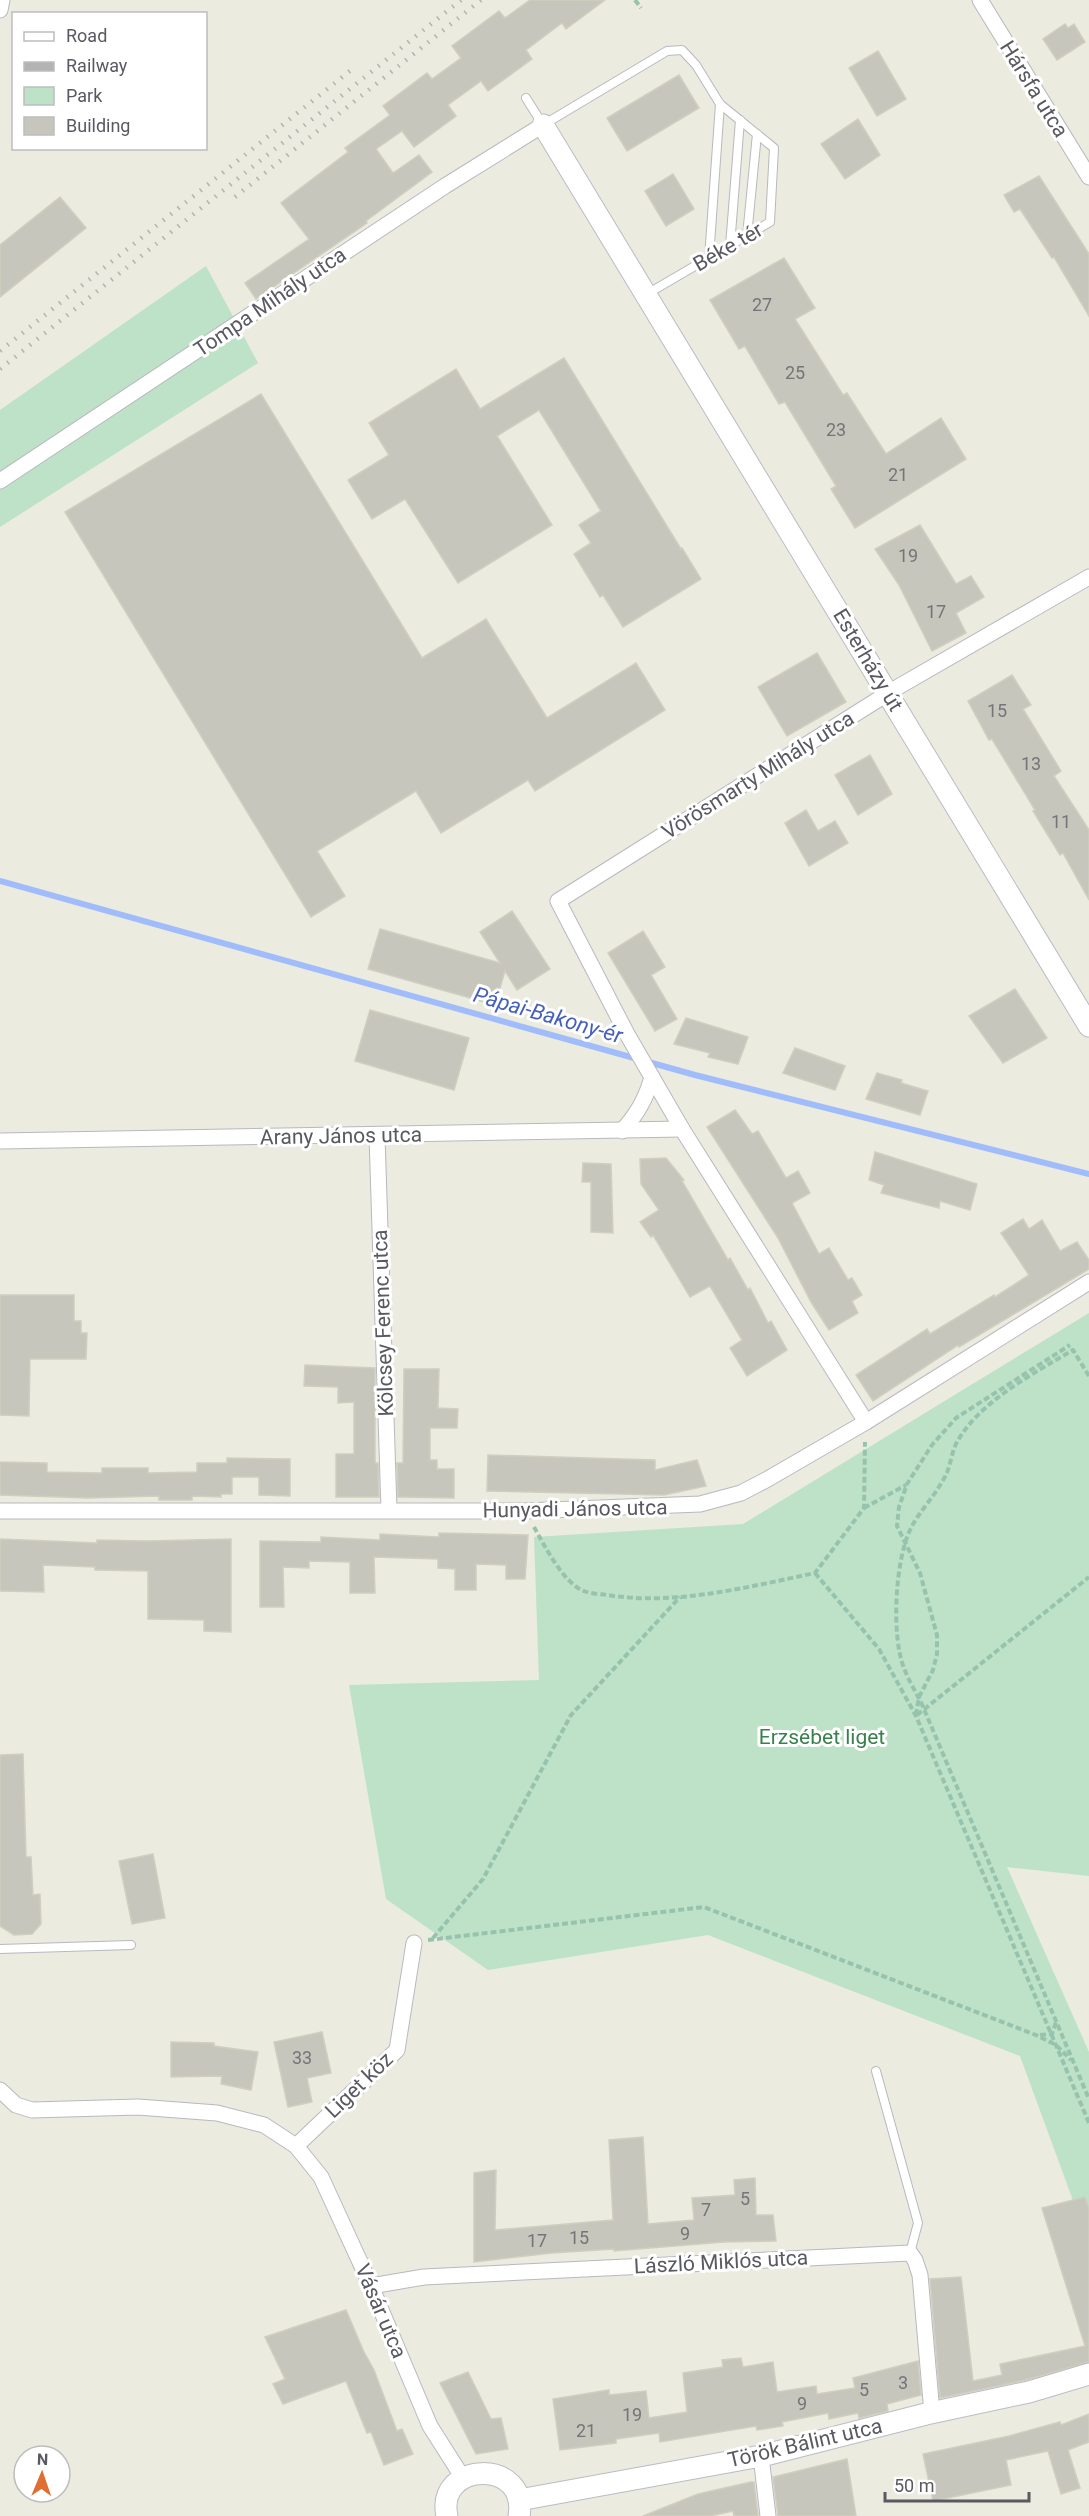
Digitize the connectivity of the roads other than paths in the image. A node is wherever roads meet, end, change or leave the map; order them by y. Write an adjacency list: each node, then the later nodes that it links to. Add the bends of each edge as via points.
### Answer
1 (2, 0): 3 (street)
2 (980, 0): 9 (street, Hársfa utca)
3 (0, 10)
4 (526, 98): 7 (lane)
5 (720, 104): 6 (lane, Béke tér); 7 (lane, Béke tér, via 687,54 675,49); 12 (lane)
6 (740, 120): 8 (lane, Béke tér); 11 (lane)
7 (543, 125): 13 (street, Esterházy út); 14 (street, Tompa Mihály utca)
8 (757, 134): 10 (lane); 10 (lane, Béke tér, via 774,148 770,222)
9 (1089, 177)
10 (747, 236): 11 (lane, Béke tér)
11 (730, 246): 12 (lane, Béke tér)
12 (710, 258): 13 (lane, Béke tér)
13 (646, 295): 16 (street, Esterházy út)
14 (0, 482)
15 (1089, 577): 16 (street, Vörösmarty Mihály utca)
16 (888, 693): 17 (street, Esterházy út); 18 (street, Vörösmarty Mihály utca, via 558,901)
17 (1089, 1026)
18 (652, 1077): 19 (street); 20 (street, via 635,1117)
19 (682, 1129): 20 (street, Arany János utca); 24 (street)
20 (622, 1131): 21 (street, Arany János utca)
21 (377, 1136): 22 (street, Arany János utca); 25 (street, Kölcsey Ferenc utca)
22 (0, 1141)
23 (1089, 1282): 24 (street, Hunyadi János utca)
24 (866, 1422): 25 (street, Hunyadi János utca, via 766,1480 720,1500 680,1506 525,1511)
25 (389, 1510): 26 (street, Hunyadi János utca)
26 (0, 1511)
27 (131, 1944): 29 (lane)
28 (421, 1946): 32 (street, Liget köz, via 397,2050)
29 (0, 1949)
30 (876, 2071): 33 (lane, via 918,2223)
31 (0, 2090): 32 (street, Vásár utca, via 16,2105 32,2110 138,2107 216,2113 264,2126)
32 (296, 2146): 34 (street, Vásár utca, via 321,2177)
33 (910, 2253): 34 (street, László Miklós utca, via 424,2277); 36 (street, via 919,2269)
34 (371, 2286): 38 (street, Vásár utca, via 430,2426)
35 (1089, 2374): 36 (street, Török Bálint utca, via 1029,2392)
36 (932, 2413): 37 (street, Török Bálint utca)
37 (761, 2456): 39 (street, Török Bálint utca); 41 (street)
38 (463, 2478): 39 (street, via 485,2472 497,2475 514,2490); 40 (street, via 447,2499)
39 (519, 2508)
40 (447, 2516)
41 (768, 2516)

